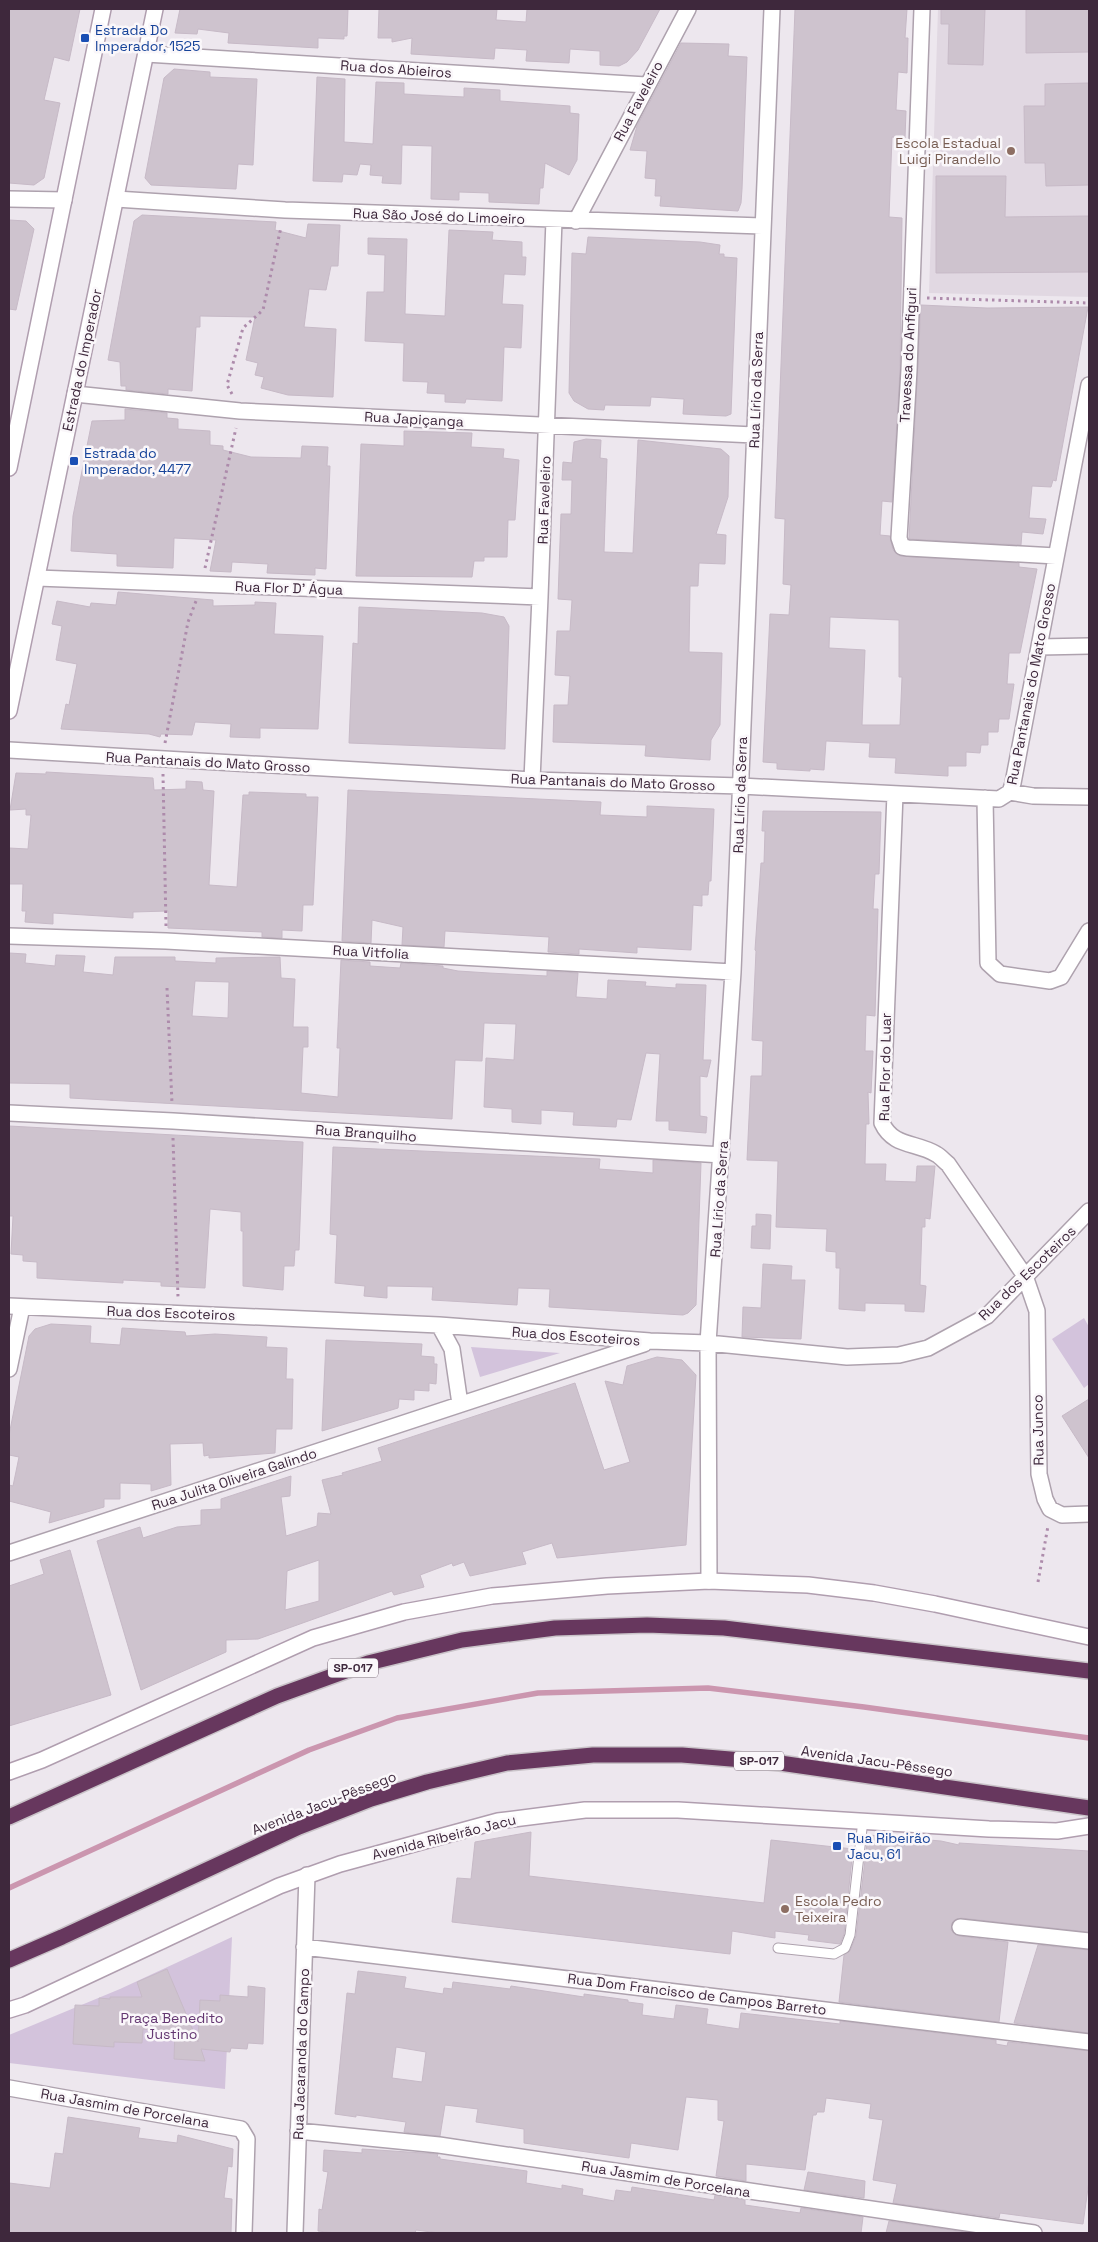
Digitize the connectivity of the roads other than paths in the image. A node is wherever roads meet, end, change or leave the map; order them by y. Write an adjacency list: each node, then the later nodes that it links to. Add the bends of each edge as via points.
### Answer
1 (103, 9): 10 (street)
2 (155, 9): 6 (street, Estrada do Imperador)
3 (688, 9): 7 (street, Rua Faveleiro)
4 (772, 9): 13 (street, Rua Lírio da Serra)
5 (922, 9): 19 (street, Travessa do Anfiguri, via 900,544 908,548)
6 (146, 54): 7 (street, Rua dos Abieiros); 9 (street, Estrada do Imperador)
7 (646, 85): 12 (street, Rua Faveleiro)
8 (9, 199): 10 (street)
9 (116, 199): 11 (street, Rua São José do Limoeiro, via 285,210); 15 (street, Estrada do Imperador)
10 (64, 200): 18 (street)
11 (554, 220): 12 (street, Rua São José do Limoeiro); 16 (street, Rua Faveleiro)
12 (576, 221): 13 (street, Rua São José do Limoeiro)
13 (762, 226): 17 (street, Rua Lírio da Serra)
14 (1089, 385): 19 (street, Rua Pantanais do Mato Grosso)
15 (75, 394): 16 (street, Rua Japiçanga, via 240,411); 20 (street, Estrada do Imperador)
16 (546, 425): 17 (street, Rua Japiçanga); 21 (street, Rua Faveleiro)
17 (754, 435): 27 (street, Rua Lírio da Serra)
18 (9, 468)
19 (1056, 556): 23 (street, Rua Pantanais do Mato Grosso)
20 (37, 578): 21 (street, Rua Flor D' Água); 24 (street, Estrada do Imperador)
21 (540, 597): 26 (street, Rua Faveleiro)
22 (1089, 646): 23 (street)
23 (1040, 647): 28 (street, Rua Pantanais do Mato Grosso)
24 (9, 711)
25 (9, 750): 26 (street, Rua Pantanais do Mato Grosso)
26 (532, 780): 27 (street, Rua Pantanais do Mato Grosso)
27 (741, 786): 29 (street, Rua Pantanais do Mato Grosso); 34 (street, Rua Lírio da Serra)
28 (1010, 792): 30 (street, via 1033,796); 31 (street, Rua Pantanais do Mato Grosso, via 999,799)
29 (895, 794): 31 (street, Rua Pantanais do Mato Grosso); 38 (street, Rua Flor do Luar, via 882,1123 886,1133 894,1138 935,1153 948,1164)
30 (1089, 797)
31 (984, 798): 32 (street, via 988,963 1000,974 1050,981 1061,977)
32 (1089, 931)
33 (9, 936): 34 (street, Rua Vitfolia, via 166,941)
34 (733, 972): 36 (street, Rua Lírio da Serra)
35 (9, 1113): 36 (street, Rua Branquilho)
36 (722, 1155): 42 (street, Rua Lírio da Serra)
37 (1089, 1211): 38 (street, Rua dos Escoteiros)
38 (1025, 1276): 42 (street, Rua dos Escoteiros, via 987,1316 928,1348 898,1355 847,1357); 45 (street, Rua Junco, via 1037,1310 1039,1474 1045,1499 1050,1509 1062,1514)
39 (15, 1307): 40 (street, Rua dos Escoteiros); 43 (street)
40 (439, 1325): 41 (street, Rua dos Escoteiros); 44 (street, via 452,1349)
41 (650, 1341): 42 (street, Rua dos Escoteiros); 44 (street, Rua Julita Oliveira Galindo)
42 (708, 1343): 47 (street, Rua Lírio da Serra)
43 (9, 1369)
44 (460, 1404): 46 (street, Rua Julita Oliveira Galindo)
45 (1089, 1514)
46 (9, 1553)
47 (709, 1581): 48 (street, via 808,1585 874,1593); 50 (street, via 492,1596 404,1612 313,1638)
48 (1089, 1637)
49 (1089, 1671): 52 (highway, SP-017, via 724,1628 647,1625 555,1628 462,1640 368,1663 277,1696)
50 (9, 1772)
51 (1089, 1808): 60 (highway, Avenida Jacu-Pêssego / SP-017, via 780,1763 682,1755 593,1755 507,1763 371,1799 299,1828)
52 (9, 1817)
53 (864, 1820): 54 (street, Avenida Ribeirão Jacu, via 1057,1831); 55 (street, Avenida Ribeirão Jacu, via 678,1810 585,1810 498,1821); 59 (lane, via 850,1935 845,1948 834,1954)
54 (1089, 1826)
55 (307, 1875): 58 (street, Rua Jacaranda do Campo); 61 (street, Avenida Ribeirão Jacu)
56 (960, 1927): 57 (street)
57 (1089, 1941)
58 (304, 1947): 62 (street, Rua Dom Francisco de Campos Barreto); 64 (street, Rua Jacaranda do Campo)
59 (778, 1948)
60 (9, 1960)
61 (9, 2010)
62 (1089, 2042)
63 (9, 2088): 65 (street, Rua Jasmim de Porcelana, via 241,2129 247,2139)
64 (298, 2130): 66 (street, Rua Jacaranda do Campo); 67 (street, Rua Jasmim de Porcelana, via 439,2145)
65 (244, 2233)
66 (295, 2233)
67 (1034, 2233)

